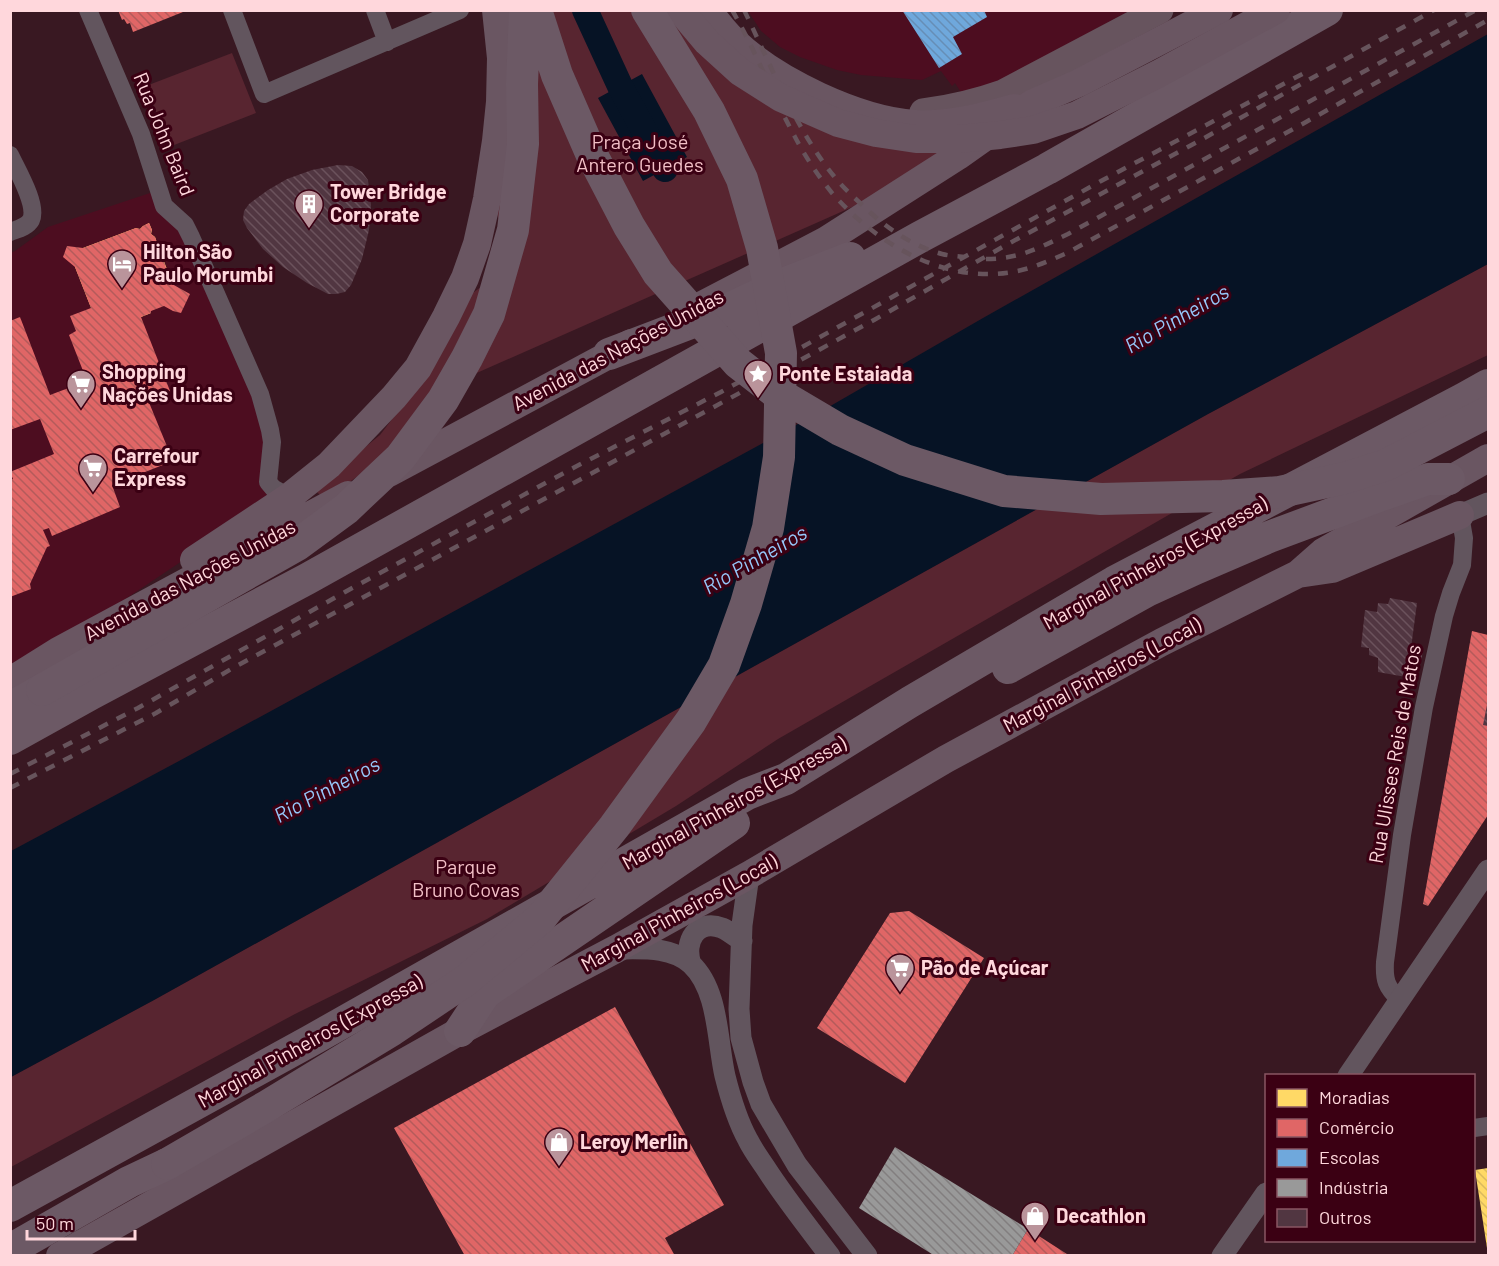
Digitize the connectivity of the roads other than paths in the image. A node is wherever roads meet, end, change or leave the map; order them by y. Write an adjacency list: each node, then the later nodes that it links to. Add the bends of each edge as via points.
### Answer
1 (88, 10): 26 (street, Rua John Baird, via 141,134 164,206 185,225 260,394 270,430)
2 (232, 10): 15 (street, via 264,94)
3 (375, 10): 15 (street)
4 (460, 10): 15 (street)
5 (496, 10): 26 (highway, via 501,58 496,141 477,244 465,278 418,368 394,397 329,465)
6 (525, 10): 33 (highway, bridge, via 523,144 513,230 489,314 443,400 400,458 346,508 297,545)
7 (536, 10): 23 (highway, bridge, via 557,75 591,153 658,273 738,363 774,391 840,430 905,460 1004,491 1101,499 1280,492 1386,465)
8 (647, 10): 44 (highway, bridge, via 710,111 742,179 762,248 781,352 779,457 768,528 724,664 691,721 614,827 540,919 465,981 401,1024 267,1106)
9 (680, 10): 13 (highway, bridge, via 740,72 781,98 838,123 876,133 927,139 1034,130 1077,115)
10 (708, 10): 17 (highway, via 735,42 764,65 825,100)
11 (1160, 10): 17 (main road, via 977,103 922,112)
12 (1219, 10): 16 (highway, Avenida das Nações Unidas)
13 (1276, 10)
14 (1327, 10): 20 (highway)
15 (387, 42)
16 (1033, 103): 17 (highway, via 945,124 914,124); 21 (highway, Avenida das Nações Unidas, via 825,241)
17 (854, 111)
18 (10, 155): 19 (street, via 32,202 33,213 26,226)
19 (10, 232)
20 (920, 237): 21 (highway, via 847,259); 34 (highway, via 318,573)
21 (609, 354): 30 (highway, Avenida das Nações Unidas)
22 (1488, 384): 32 (highway, Marginal Pinheiros (Expressa), via 1114,582)
23 (1488, 412)
24 (1488, 458): 25 (highway)
25 (1449, 479): 29 (highway, via 1323,552); 32 (highway, via 1428,479 1269,537 1148,591 1013,666)
26 (278, 489): 30 (highway)
27 (1488, 503): 28 (street)
28 (1460, 515): 29 (highway, via 1332,569); 41 (street, Rua Ulisses Reis de Matos, via 1464,538 1462,565 1444,616 1424,707 1401,835 1385,962 1387,987)
29 (1299, 574): 37 (highway, Marginal Pinheiros (Local), via 1162,642 946,759)
30 (138, 608): 31 (highway, Avenida das Nações Unidas)
31 (10, 681)
32 (910, 702): 35 (highway, Marginal Pinheiros (Expressa))
33 (10, 708)
34 (10, 739)
35 (786, 779): 42 (highway, via 757,808 485,993); 46 (highway, Marginal Pinheiros (Expressa), via 747,794)
36 (1488, 870): 41 (street)
37 (749, 875): 38 (street); 39 (highway, Marginal Pinheiros (Local))
38 (742, 941): 40 (street, via 722,928 702,927 689,943); 51 (street, via 741,1038 761,1104 797,1166)
39 (616, 949): 40 (street, via 667,952); 42 (highway, Marginal Pinheiros (Local))
40 (691, 964): 50 (street, via 708,990 725,1074 747,1140)
41 (1400, 1000): 43 (street)
42 (460, 1031): 49 (highway, Marginal Pinheiros (Local))
43 (1349, 1074)
44 (129, 1182): 47 (highway, via 48,1207); 48 (highway)
45 (1265, 1194): 52 (street)
46 (10, 1206)
47 (10, 1227)
48 (10, 1250)
49 (60, 1256)
50 (830, 1256)
51 (867, 1256)
52 (1222, 1256)

